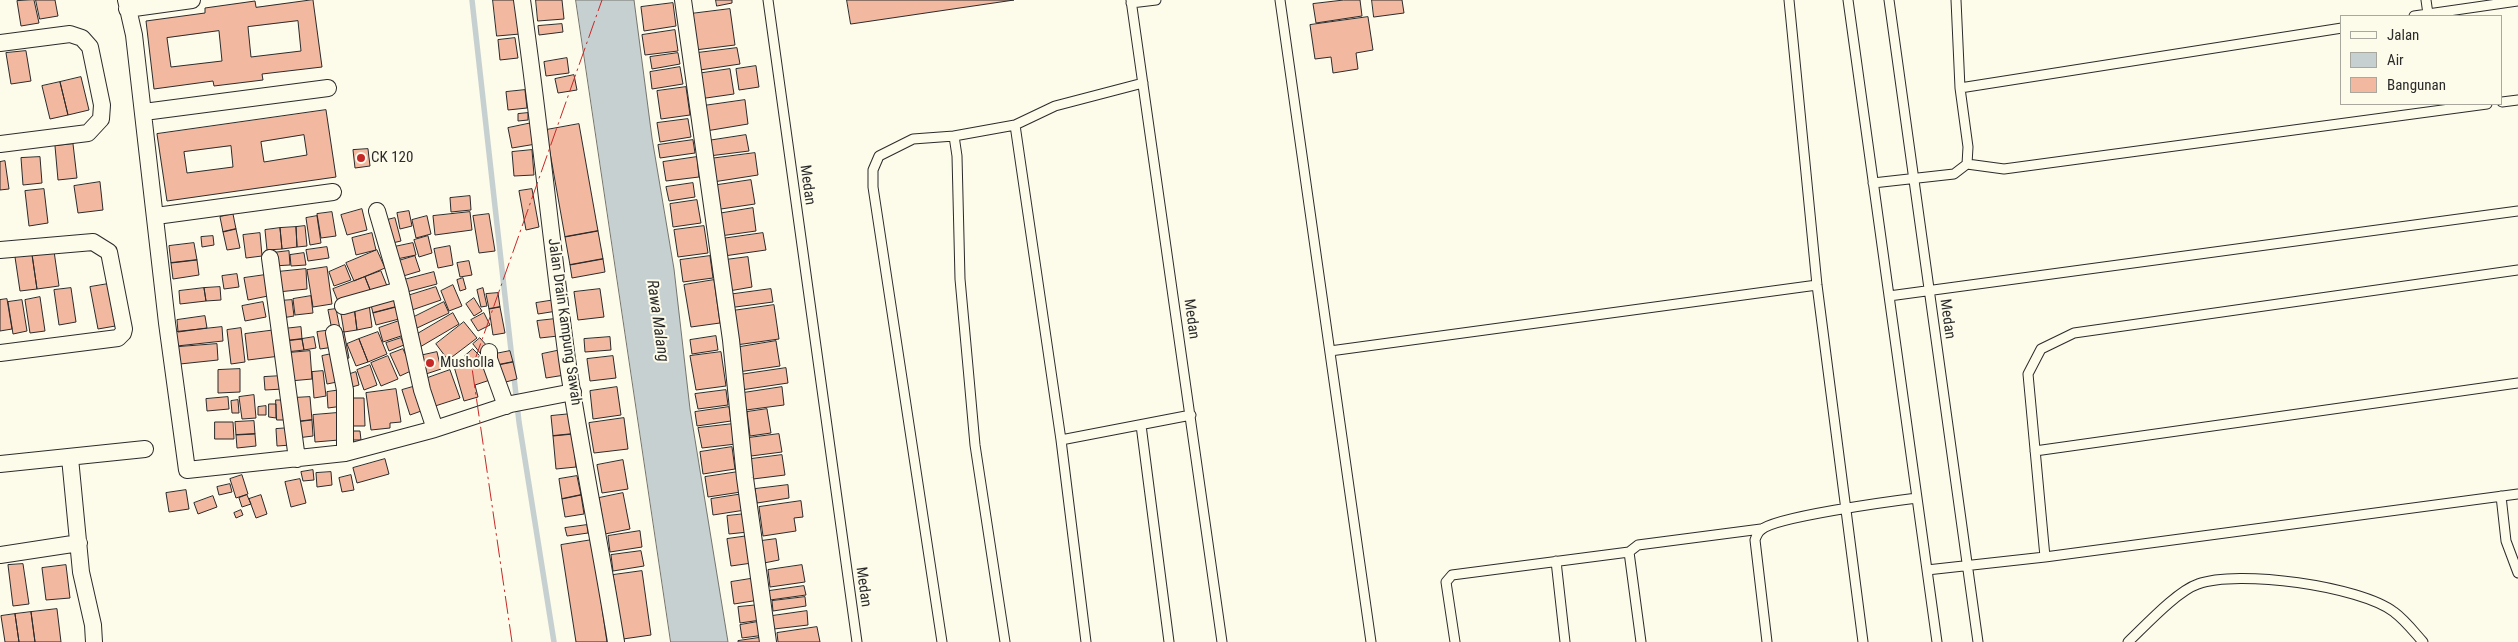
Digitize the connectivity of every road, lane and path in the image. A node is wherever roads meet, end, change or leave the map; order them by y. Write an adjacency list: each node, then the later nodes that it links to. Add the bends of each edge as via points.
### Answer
1 (192, 0): 14 (street)
2 (522, 0): 49 (street, Jalan Drain Kampung Sawah)
3 (683, 0): 76 (street, via 731,340 745,478)
4 (768, 0): 77 (lane, Medan)
5 (1156, 0): 13 (lane)
6 (1280, 0): 45 (lane)
7 (1789, 0): 39 (lane)
8 (1848, 0): 31 (lane)
9 (1889, 0): 30 (lane, Medan)
10 (1956, 0): 21 (lane)
11 (2426, 0): 15 (lane)
12 (2518, 1): 15 (lane)
13 (1131, 2): 19 (lane, Medan)
14 (127, 5): 25 (street)
15 (2428, 14): 16 (lane)
16 (2421, 15)
17 (2340, 28): 21 (lane)
18 (0, 43): 28 (street, via 70,34 82,38 90,47 102,105 101,119 88,133)
19 (1143, 83): 26 (lane, via 1055,106); 51 (lane, Medan)
20 (328, 88): 25 (street)
21 (1960, 88): 29 (lane, via 1967,138)
22 (2518, 100): 23 (lane)
23 (2503, 102)
24 (2480, 105): 29 (lane, via 2004,169)
25 (144, 112): 35 (street)
26 (1015, 125): 27 (lane); 54 (lane)
27 (954, 136): 78 (lane, via 912,139 879,156 873,170); 79 (lane, via 968,378)
28 (0, 144)
29 (1966, 164): 30 (lane, via 1954,174)
30 (1915, 177): 31 (lane); 41 (lane, Medan)
31 (1873, 183): 42 (lane)
32 (333, 192): 35 (street)
33 (377, 211): 40 (street)
34 (2518, 211): 41 (lane)
35 (156, 216): 59 (street, via 187,470)
36 (0, 250): 47 (street, via 93,242 104,248 109,252 124,329 118,338)
37 (270, 258): 59 (street)
38 (2518, 270): 56 (lane, via 2074,333 2041,349 2028,374)
39 (1818, 285): 45 (lane); 64 (lane)
40 (400, 290): 43 (street); 53 (street, via 422,390)
41 (1929, 290): 42 (lane); 71 (lane, Medan)
42 (1889, 296): 63 (lane)
43 (343, 306)
44 (334, 333): 57 (street, via 345,390)
45 (1330, 351): 83 (lane)
46 (490, 352): 50 (street, via 489,359)
47 (0, 353)
48 (2518, 383): 56 (lane)
49 (573, 392): 50 (street); 75 (street, Jalan Drain Kampung Sawah)
50 (508, 405): 53 (street)
51 (1190, 415): 52 (lane); 82 (lane, Medan)
52 (1141, 425): 54 (lane); 81 (lane)
53 (435, 429): 57 (street)
54 (1062, 440): 80 (lane)
55 (145, 449): 58 (street)
56 (2035, 451): 69 (lane)
57 (345, 453): 59 (street)
58 (70, 458): 60 (street); 66 (street)
59 (297, 459)
60 (0, 464)
61 (2518, 494): 62 (lane)
62 (2501, 496): 69 (lane); 73 (lane, via 2506,541)
63 (1917, 498): 64 (lane); 72 (lane)
64 (1846, 509): 65 (lane); 88 (lane)
65 (1761, 529): 67 (lane, via 1638,545); 87 (lane, via 1755,540)
66 (79, 543): 68 (street); 74 (street)
67 (1629, 552): 70 (lane); 86 (lane)
68 (0, 555)
69 (2045, 557): 71 (lane)
70 (1556, 561): 84 (lane, via 1452,575 1446,582); 85 (lane)
71 (1967, 566): 72 (lane); 90 (lane, Medan)
72 (1927, 570): 89 (lane)
73 (2518, 574)
74 (94, 642)
75 (616, 642)
76 (768, 642)
77 (857, 642)
78 (942, 642)
79 (1005, 642)
80 (1086, 642)
81 (1169, 642)
82 (1222, 642)
83 (1372, 642)
84 (1455, 642)
85 (1565, 642)
86 (1641, 642)
87 (1767, 642)
88 (1863, 642)
89 (1937, 642)
90 (1978, 642)
91 (2128, 642): 92 (lane, via 2166,606 2196,584 2219,578 2318,585 2361,595 2393,612)
92 (2423, 642)

